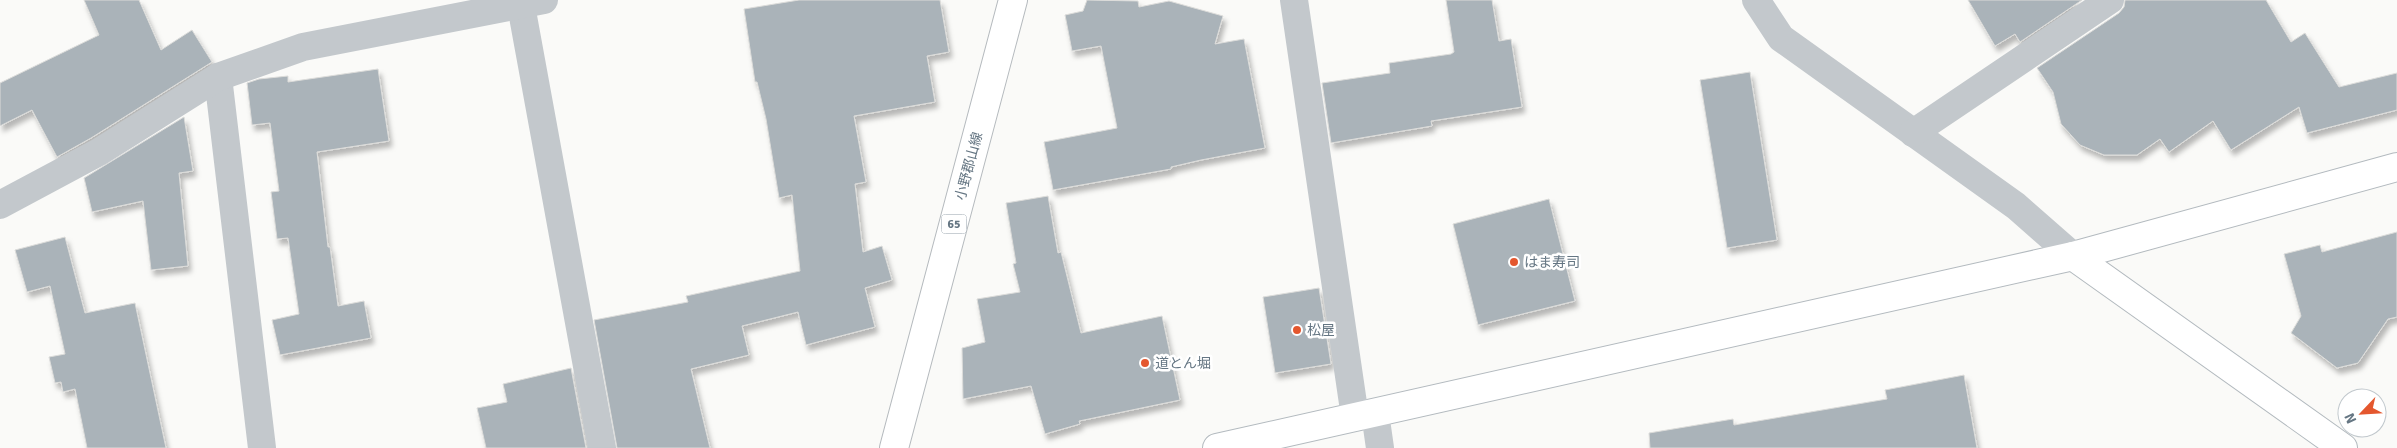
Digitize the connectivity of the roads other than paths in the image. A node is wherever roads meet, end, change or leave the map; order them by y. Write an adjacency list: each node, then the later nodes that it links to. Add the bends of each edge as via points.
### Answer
1 (1013, 0): 14 (street, 小野郡山線 / 65)
2 (1294, 0): 11 (street)
3 (1756, 0): 7 (street, via 1781,38)
4 (2110, 0): 7 (street)
5 (528, 2): 6 (street, via 303,47); 13 (street)
6 (218, 77): 9 (street, via 99,152); 12 (street)
7 (1914, 132): 10 (street, via 2016,206)
8 (2397, 167): 10 (street)
9 (0, 205)
10 (2073, 256): 11 (street); 17 (street)
11 (1365, 415): 15 (street); 16 (street)
12 (262, 448)
13 (602, 448)
14 (894, 448)
15 (1217, 448)
16 (1380, 448)
17 (2343, 448)

